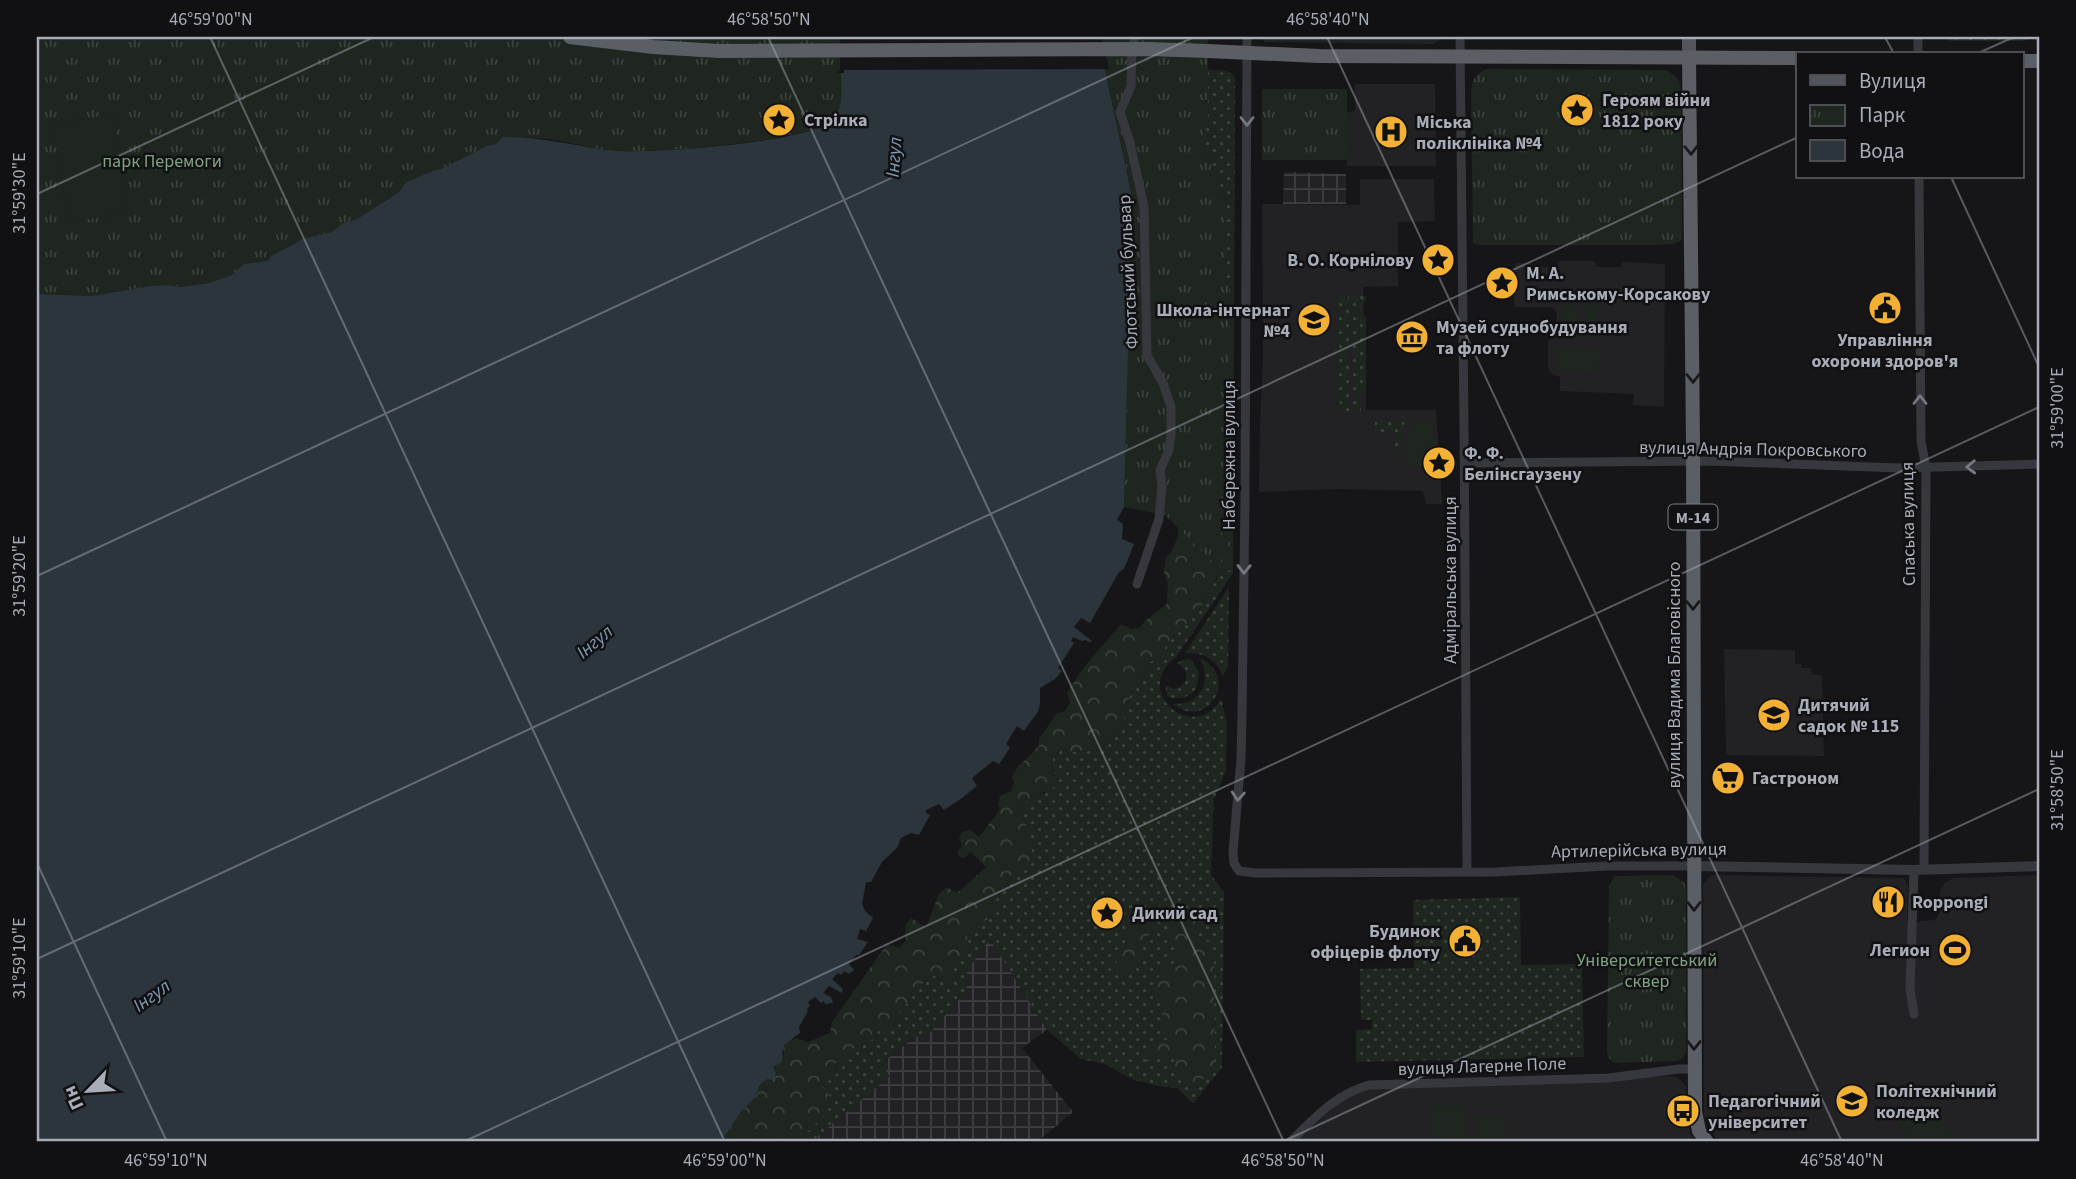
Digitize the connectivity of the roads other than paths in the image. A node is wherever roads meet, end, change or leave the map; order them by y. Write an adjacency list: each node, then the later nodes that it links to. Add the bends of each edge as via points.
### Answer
1 (570, 37): 6 (highway, bridge, via 719,51)
2 (1135, 37): 15 (street, Флотський бульвар, via 1131,86 1120,112 1144,207 1147,355 1171,407 1168,450 1160,470 1159,519)
3 (1247, 37): 6 (street, Набережна вулиця)
4 (1460, 37): 7 (street, Адміральська вулиця)
5 (1689, 37): 8 (main road, вулиця Вадима Благовісного)
6 (1247, 52): 7 (highway); 19 (street, Набережна вулиця, one-way to 19, via 1242,725 1233,852)
7 (1461, 57): 8 (highway); 12 (street, Адміральська вулиця)
8 (1689, 57): 9 (highway); 11 (highway, вулиця Вадима Благовісного / М-14, one-way to 11)
9 (1796, 58)
10 (1919, 178): 14 (street, Спаська вулиця, one-way to 10, via 1920,441)
11 (1693, 461): 12 (street, вулиця Андрія Покровського); 14 (street, вулиця Андрія Покровського); 16 (highway, вулиця Вадима Благовісного / М-14, one-way to 16)
12 (1465, 463): 20 (street, Адміральська вулиця)
13 (2039, 464): 14 (street, вулиця Андрія Покровського, one-way to 14)
14 (1926, 468): 18 (street, Спаська вулиця)
15 (1137, 584)
16 (1695, 866): 18 (street, Артилерійська вулиця); 20 (street, Артилерійська вулиця); 22 (highway, вулиця Вадима Благовісного / М-14, one-way to 22)
17 (2039, 866): 18 (street, Артилерійська вулиця)
18 (1919, 870): 21 (street, Спаська вулиця, via 1910,989)
19 (1239, 871): 20 (street, Артилерійська вулиця)
20 (1467, 872)
21 (1914, 1014)
22 (1694, 1069): 23 (street, вулиця Лагерне Поле, via 1609,1078 1369,1085 1338,1098); 24 (highway, вулиця Вадима Благовісного / М-14, via 1696,1121)
23 (1290, 1142)
24 (1707, 1142)

